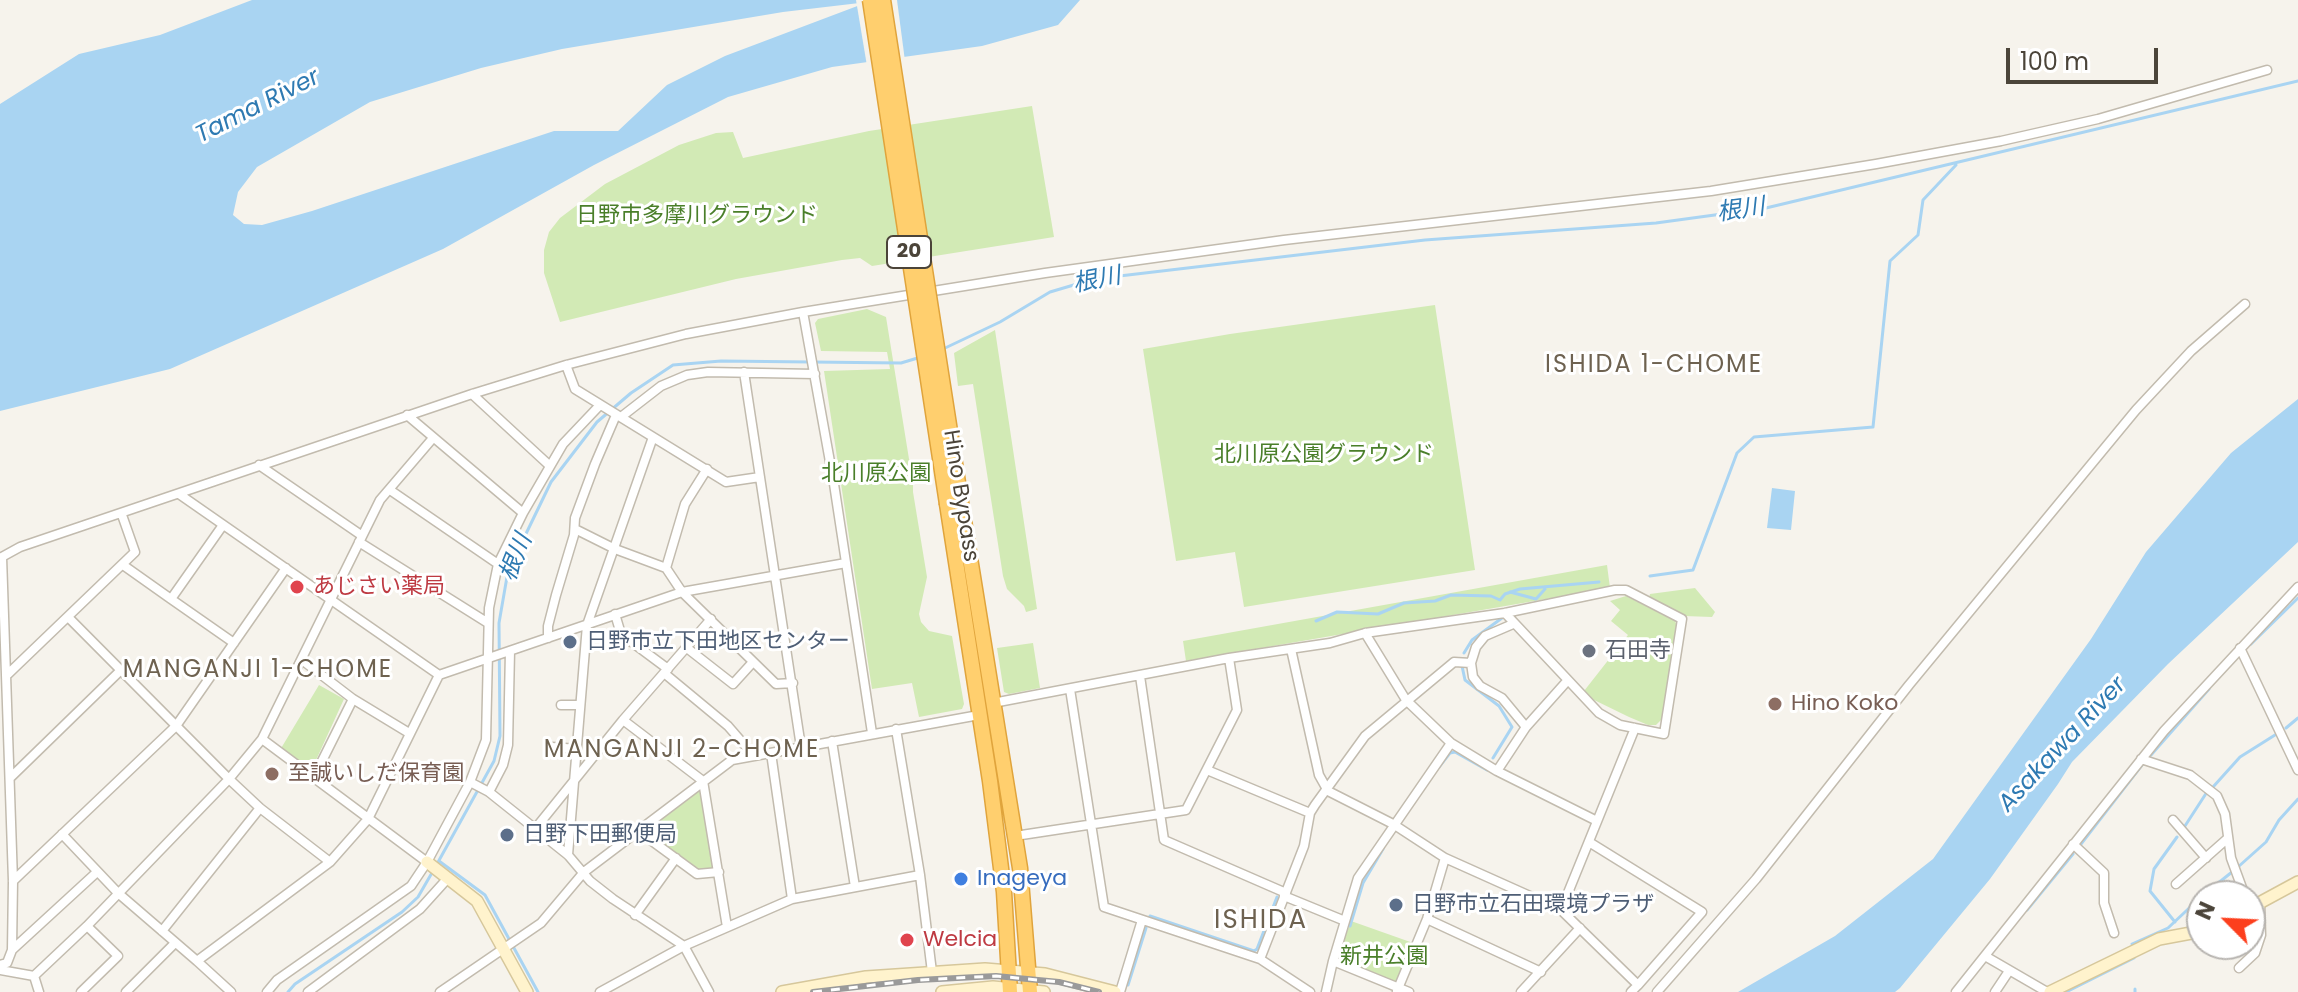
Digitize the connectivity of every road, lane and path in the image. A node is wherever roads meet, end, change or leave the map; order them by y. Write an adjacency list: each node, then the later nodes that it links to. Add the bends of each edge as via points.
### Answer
1 (870, 0): 21 (highway, Hino Bypass / 20, bridge)
2 (883, 0): 21 (highway, Hino Bypass / 20, bridge)
3 (2267, 70): 5 (street, via 2098,119 1876,164 1711,191 1176,254)
4 (2245, 304): 185 (street, via 2191,351 2128,420 1756,879)
5 (803, 312): 6 (street, via 686,334); 7 (street)
6 (566, 365): 9 (street); 10 (street, via 575,389)
7 (815, 371): 8 (street); 29 (street)
8 (744, 372): 12 (street, via 679,377); 18 (street)
9 (472, 394): 11 (street); 16 (street)
10 (601, 406): 12 (street); 16 (street, via 572,432)
11 (407, 415): 14 (street); 15 (street)
12 (617, 416): 13 (street); 25 (street)
13 (653, 437): 17 (street); 27 (street)
14 (433, 438): 19 (street); 22 (street)
15 (259, 465): 20 (street); 26 (street)
16 (550, 466): 22 (street)
17 (707, 469): 18 (street, via 726,482); 33 (street, via 685,504)
18 (760, 477): 34 (street)
19 (390, 490): 26 (street); 30 (street)
20 (179, 494): 23 (street); 24 (street)
21 (954, 503): 68 (highway, Hino Bypass / 20); 71 (highway, Hino Bypass / 20)
22 (523, 513): 30 (street)
23 (122, 515): 28 (street, via 20,547); 31 (street, via 135,552)
24 (223, 525): 32 (street); 37 (street)
25 (575, 529): 27 (street); 47 (street)
26 (360, 539): 38 (street); 43 (street)
27 (615, 549): 33 (street); 45 (street)
28 (1, 558): 60 (street)
29 (846, 563): 34 (street); 78 (street)
30 (498, 564): 43 (street)
31 (123, 565): 37 (street); 41 (street)
32 (286, 568): 38 (street); 48 (street)
33 (666, 568): 36 (street)
34 (774, 575): 36 (street); 64 (street)
35 (2298, 587): 50 (street)
36 (682, 592): 40 (street); 42 (street)
37 (171, 599): 48 (street)
38 (331, 599): 55 (street); 61 (street)
39 (1505, 613): 44 (street); 46 (street); 75 (street, via 1626,590 1682,619 1664,734)
40 (615, 614): 45 (street); 59 (street, via 621,634)
41 (68, 617): 58 (street); 60 (street)
42 (711, 619): 49 (street); 56 (street)
43 (488, 623): 53 (street)
44 (1513, 624): 57 (street, via 1485,636); 63 (street)
45 (587, 625): 47 (street); 70 (street)
46 (1365, 633): 51 (street); 67 (street)
47 (548, 638): 52 (street)
48 (234, 643): 73 (street)
49 (687, 648): 56 (street, via 733,684); 59 (street)
50 (2240, 648): 87 (street); 91 (street)
51 (1291, 649): 54 (street); 99 (street, via 1319,775)
52 (508, 652): 53 (street); 100 (street, via 508,745)
53 (491, 658): 61 (street); 98 (street, via 486,740)
54 (1229, 658): 62 (street); 90 (street, via 1237,710)
55 (302, 660): 66 (street); 79 (street)
56 (753, 662): 64 (street, via 776,684)
57 (1471, 663): 67 (street, via 1454,662); 74 (street, via 1480,686 1502,698)
58 (121, 670): 73 (street); 93 (street)
59 (666, 671): 72 (street); 86 (street)
60 (8, 674): 88 (street)
61 (439, 675): 77 (street)
62 (1140, 676): 65 (street); 103 (street)
63 (1568, 680): 74 (street); 75 (street, via 1599,713)
64 (793, 683): 83 (street)
65 (1070, 689): 68 (street); 107 (street)
66 (353, 699): 77 (street); 94 (street)
67 (1406, 700): 81 (street); 99 (street, via 1365,736)
68 (993, 703): 112 (highway, Hino Bypass / 20)
69 (561, 705): 70 (street)
70 (580, 705): 84 (street)
71 (979, 715): 76 (street); 158 (highway, Hino Bypass / 20, via 1004,892)
72 (623, 720): 95 (street); 97 (street)
73 (176, 726): 96 (street); 111 (street)
74 (1526, 727): 92 (street)
75 (1635, 728): 106 (street)
76 (896, 729): 78 (street); 125 (street)
77 (409, 733): 104 (street)
78 (872, 733): 80 (street)
79 (262, 739): 94 (street); 96 (street)
80 (832, 741): 83 (street); 131 (street)
81 (1451, 743): 92 (street); 108 (street)
82 (552, 747): 84 (street)
83 (801, 747): 85 (street)
84 (577, 749): 95 (street)
85 (771, 753): 86 (street); 134 (street)
86 (754, 756): 97 (street, via 732,760)
87 (2141, 759): 113 (street, via 2180,771 2213,791 2223,808); 115 (street)
88 (11, 761): 89 (street); 93 (street)
89 (0, 762)
90 (1207, 770): 102 (street); 103 (street, via 1186,810)
91 (2298, 770)
92 (1497, 771): 106 (street)
93 (11, 777): 128 (street)
94 (314, 777): 104 (street)
95 (575, 778): 109 (street); 116 (street)
96 (229, 779): 101 (street); 132 (street)
97 (703, 781): 110 (street); 124 (street)
98 (470, 782): 100 (street); 121 (street)
99 (1328, 791): 102 (street); 108 (street)
100 (489, 792): 109 (street)
101 (260, 808): 120 (street); 144 (street)
102 (1310, 813): 133 (street)
103 (1161, 814): 107 (street); 133 (street, via 1164,840)
104 (368, 819): 120 (street); 121 (street)
105 (2173, 820): 119 (street)
106 (1597, 821): 114 (street)
107 (1091, 824): 112 (street); 139 (street, via 1104,907)
108 (1393, 824): 118 (street); 140 (street, via 1358,878)
109 (535, 829): 116 (street)
110 (637, 830): 117 (street); 123 (street)
111 (62, 834): 122 (street); 128 (street)
112 (1015, 836): 161 (highway, Hino Bypass / 20)
113 (2228, 838): 119 (street); 127 (street)
114 (1589, 842): 136 (street); 164 (street, via 1702,912)
115 (2073, 844): 145 (street, via 2104,873 2104,903); 151 (street)
116 (568, 855): 123 (street)
117 (676, 858): 124 (street, via 697,874); 137 (street)
118 (1445, 858): 136 (street); 138 (street)
119 (2206, 858): 130 (street)
120 (330, 862): 154 (street)
121 (427, 862): 126 (main road); 172 (street, via 411,886)
122 (97, 872): 132 (street); 150 (street)
123 (584, 872): 137 (street); 148 (street, via 541,923)
124 (719, 872): 142 (street)
125 (920, 875): 131 (street); 160 (street)
126 (448, 878): 148 (main road, via 477,901); 173 (street, via 420,909)
127 (2239, 880)
128 (13, 881): 150 (street)
129 (2298, 882): 135 (main road)
130 (2176, 884)
131 (855, 887): 134 (street)
132 (118, 893): 141 (street); 144 (street)
133 (1285, 894): 140 (street); 152 (street)
134 (792, 899): 142 (street)
135 (2266, 899)
136 (1561, 910): 143 (street)
137 (635, 915): 149 (street)
138 (1427, 919): 162 (street); 166 (street)
139 (1142, 920): 152 (street); 180 (street)
140 (1345, 921): 155 (street)
141 (87, 926): 163 (street); 169 (street, via 118,956)
142 (727, 927): 149 (street)
143 (1580, 928): 162 (street); 164 (street)
144 (162, 931): 147 (street)
145 (2114, 933)
146 (2186, 934): 188 (main road, via 2159,939)
147 (175, 943): 154 (street); 170 (street)
148 (508, 945): 174 (street); 175 (main road)
149 (684, 946): 176 (street); 177 (street)
150 (12, 950): 156 (street)
151 (1985, 956): 159 (street); 186 (street)
152 (1260, 959): 181 (street)
153 (2248, 960): 157 (street)
154 (197, 961): 171 (street)
155 (1333, 961): 166 (street); 182 (street)
156 (0, 968): 163 (street)
157 (2239, 968)
158 (1009, 970): 160 (main road); 161 (main road); 165 (highway, Hino Bypass / 20)
159 (2009, 971): 187 (street); 188 (street)
160 (932, 972): 178 (main road)
161 (1030, 972): 167 (highway, Hino Bypass / 20); 180 (main road)
162 (1541, 972): 184 (street)
163 (34, 976): 168 (street)
164 (1634, 989)
165 (1010, 990): 167 (main road); 179 (main road)
166 (1398, 990): 183 (street)
167 (1035, 991)
168 (39, 992)
169 (81, 992)
170 (126, 992)
171 (231, 992)
172 (267, 992)
173 (308, 992)
174 (440, 992)
175 (527, 992)
176 (600, 992)
177 (709, 992)
178 (782, 992)
179 (942, 992)
180 (1117, 992)
181 (1310, 992)
182 (1326, 992)
183 (1409, 992)
184 (1521, 992)
185 (1657, 992)
186 (1956, 992)
187 (1995, 992)
188 (2048, 992)

